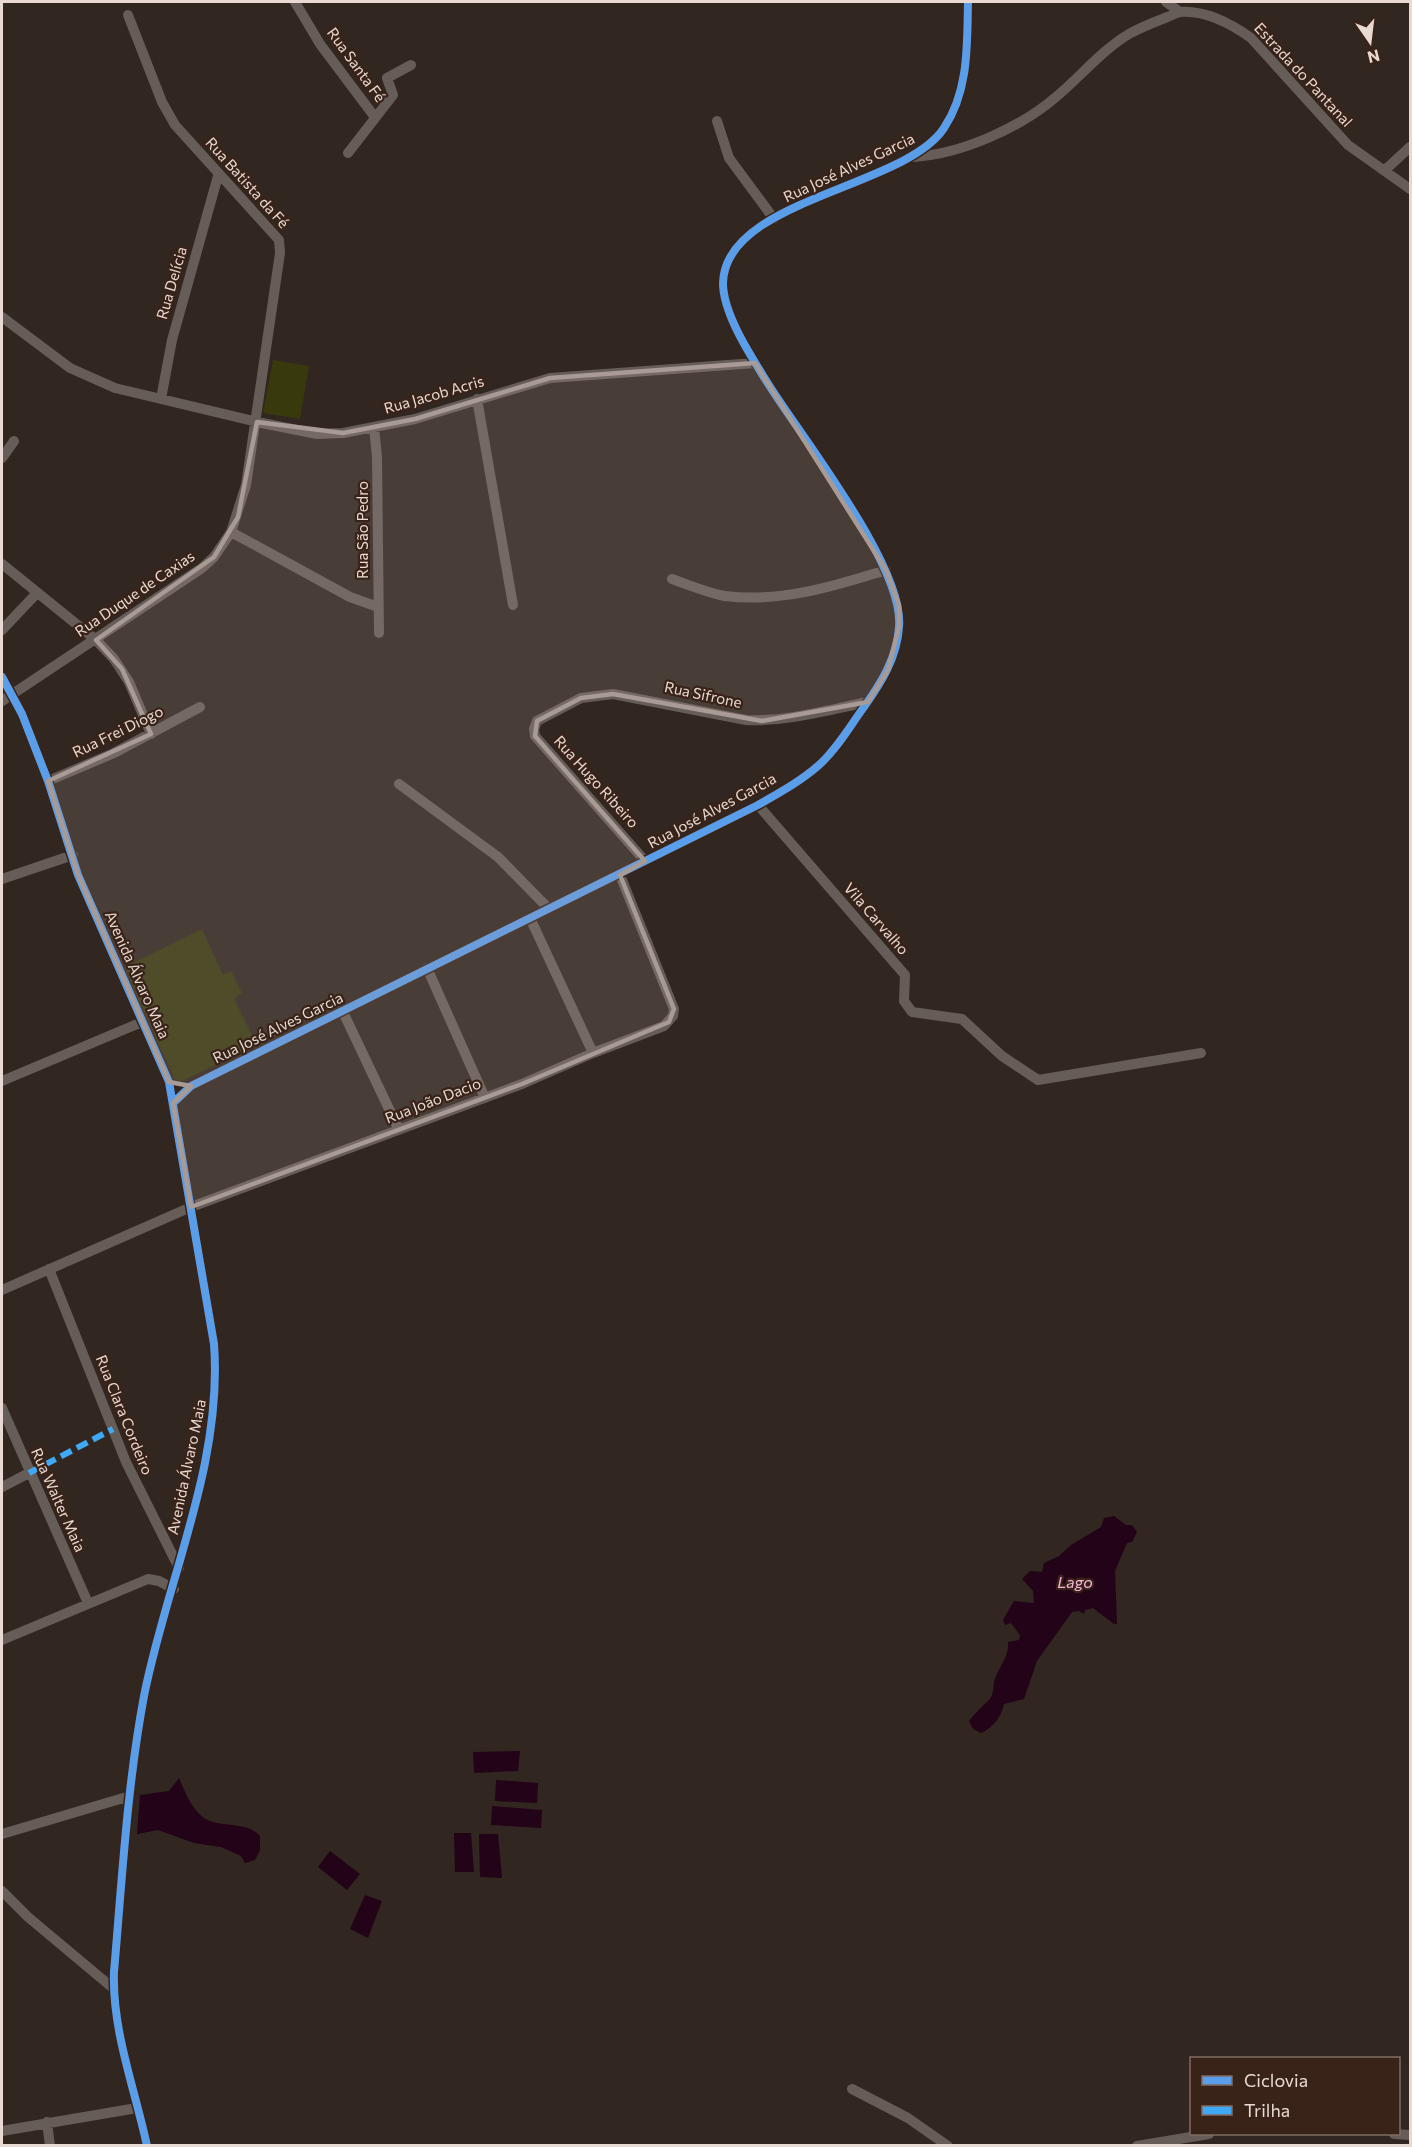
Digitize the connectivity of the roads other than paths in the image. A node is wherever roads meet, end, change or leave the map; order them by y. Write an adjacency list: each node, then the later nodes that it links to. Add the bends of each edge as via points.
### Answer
1 (295, 2): 8 (street, Rua Santa Fé, via 320,44)
2 (968, 2): 12 (street, Rua José Alves Garcia, via 966,59 957,103 944,130 929,146)
3 (1166, 2): 5 (street)
4 (1192, 6): 5 (street, Estrada do Pantanal); 13 (street, Estrada do Pantanal, via 1251,38 1348,145)
5 (1180, 12): 12 (street, Estrada do Pantanal, via 1129,34 1053,99 977,143)
6 (128, 15): 14 (street, Rua Batista da Fé, via 162,102 175,125)
7 (411, 66): 8 (street, via 387,78 393,95)
8 (374, 116): 11 (street)
9 (717, 121): 16 (street, via 729,158)
10 (1410, 147): 13 (street)
11 (348, 153)
12 (910, 157): 16 (street, Rua José Alves Garcia, via 813,197)
13 (1385, 170): 15 (street, Estrada do Pantanal)
14 (218, 176): 19 (street, Rua Delícia, via 172,340); 21 (street, Rua Batista da Fé, via 280,245)
15 (1410, 189)
16 (774, 219): 18 (street, Rua José Alves Garcia, via 733,250 725,267 725,297)
17 (2, 317): 19 (street, Rua Jacob Acris, via 62,363 92,380)
18 (755, 363): 20 (street, Rua Jacob Acris, via 550,378); 27 (street, Rua José Alves Garcia)
19 (161, 399): 21 (street, Rua Jacob Acris)
20 (477, 399): 22 (street, Rua Jacob Acris); 30 (street)
21 (256, 422): 22 (street, Rua Jacob Acris, via 316,434); 25 (street, Rua Duque de Caxias, via 246,485)
22 (374, 428): 31 (street, Rua São Pedro)
23 (14, 441): 24 (street)
24 (2, 458)
25 (231, 532): 31 (street, via 350,597); 34 (street, Rua Duque de Caxias, via 202,568)
26 (2, 564): 29 (street)
27 (886, 570): 28 (street, via 800,593 742,597 723,596); 38 (street, Rua José Alves Garcia, via 899,605 899,627 888,670)
28 (672, 579)
29 (36, 594): 32 (street); 34 (street)
30 (513, 605)
31 (378, 608): 33 (street, Rua São Pedro)
32 (2, 630)
33 (379, 633)
34 (96, 640): 36 (street, Rua Duque de Caxias); 41 (street, via 122,669)
35 (2, 677): 36 (street, Avenida Álvaro Maia)
36 (13, 693): 37 (street, Rua Duque de Caxias); 42 (street, Avenida Álvaro Maia)
37 (2, 701)
38 (868, 702): 40 (street, Rua Sifrone, via 762,721 613,693 581,699); 44 (street, Rua José Alves Garcia, via 820,764)
39 (200, 707): 41 (street, Rua Frei Diogo)
40 (537, 721): 46 (street, Rua Hugo Ribeiro, via 535,736)
41 (151, 734): 42 (street, Rua Frei Diogo)
42 (48, 781): 45 (street, Avenida Álvaro Maia)
43 (399, 784): 49 (street, via 498,857)
44 (758, 805): 46 (street, Rua José Alves Garcia); 55 (street, Vila Carvalho, via 905,975 904,1001 912,1012 962,1019 1002,1056 1038,1080)
45 (73, 855): 48 (street); 53 (street, Avenida Álvaro Maia, via 78,875)
46 (645, 861): 47 (street, Rua José Alves Garcia)
47 (620, 874): 49 (street, Rua José Alves Garcia); 54 (street, Rua João Dacio, via 674,1009 664,1026)
48 (2, 879)
49 (548, 908): 50 (street, Rua José Alves Garcia)
50 (530, 918): 51 (street, Rua José Alves Garcia); 54 (street)
51 (427, 969): 52 (street, Rua José Alves Garcia); 59 (street)
52 (343, 1012): 58 (street, Rua José Alves Garcia); 61 (street)
53 (142, 1022): 56 (street); 57 (street, Avenida Álvaro Maia)
54 (593, 1053): 59 (street, Rua João Dacio)
55 (1201, 1053)
56 (2, 1081)
57 (168, 1082): 58 (street); 60 (street, Avenida Álvaro Maia)
58 (191, 1086): 60 (street, Rua José Alves Garcia)
59 (484, 1098): 61 (street, Rua João Dacio)
60 (173, 1103): 62 (street, Avenida Álvaro Maia)
61 (399, 1130): 62 (street, Rua João Dacio)
62 (191, 1207): 63 (street, Rua João Dacio); 68 (street, Avenida Álvaro Maia, via 217,1383 210,1436)
63 (49, 1269): 64 (street, Rua João Dacio); 68 (street, Rua Clara Cordeiro, via 126,1462)
64 (2, 1290)
65 (2, 1408): 66 (street, Rua Walter Maia)
66 (29, 1473): 67 (street); 70 (street, Rua Walter Maia)
67 (2, 1487)
68 (179, 1568): 69 (street, Avenida Álvaro Maia)
69 (174, 1589): 70 (street, via 148,1579); 72 (street, Avenida Álvaro Maia, via 144,1695)
70 (88, 1603): 71 (street)
71 (2, 1640)
72 (130, 1796): 73 (street); 75 (street, Avenida Álvaro Maia)
73 (2, 1834)
74 (2, 1891): 75 (street)
75 (114, 1989): 77 (street, Avenida Álvaro Maia)
76 (852, 2089): 83 (street, via 908,2118)
77 (137, 2108): 78 (street); 82 (street, Avenida Álvaro Maia)
78 (47, 2122): 79 (street); 81 (street)
79 (2, 2131)
80 (1197, 2135): 84 (street)
81 (50, 2145)
82 (147, 2145)
83 (948, 2145)
84 (1137, 2145)

